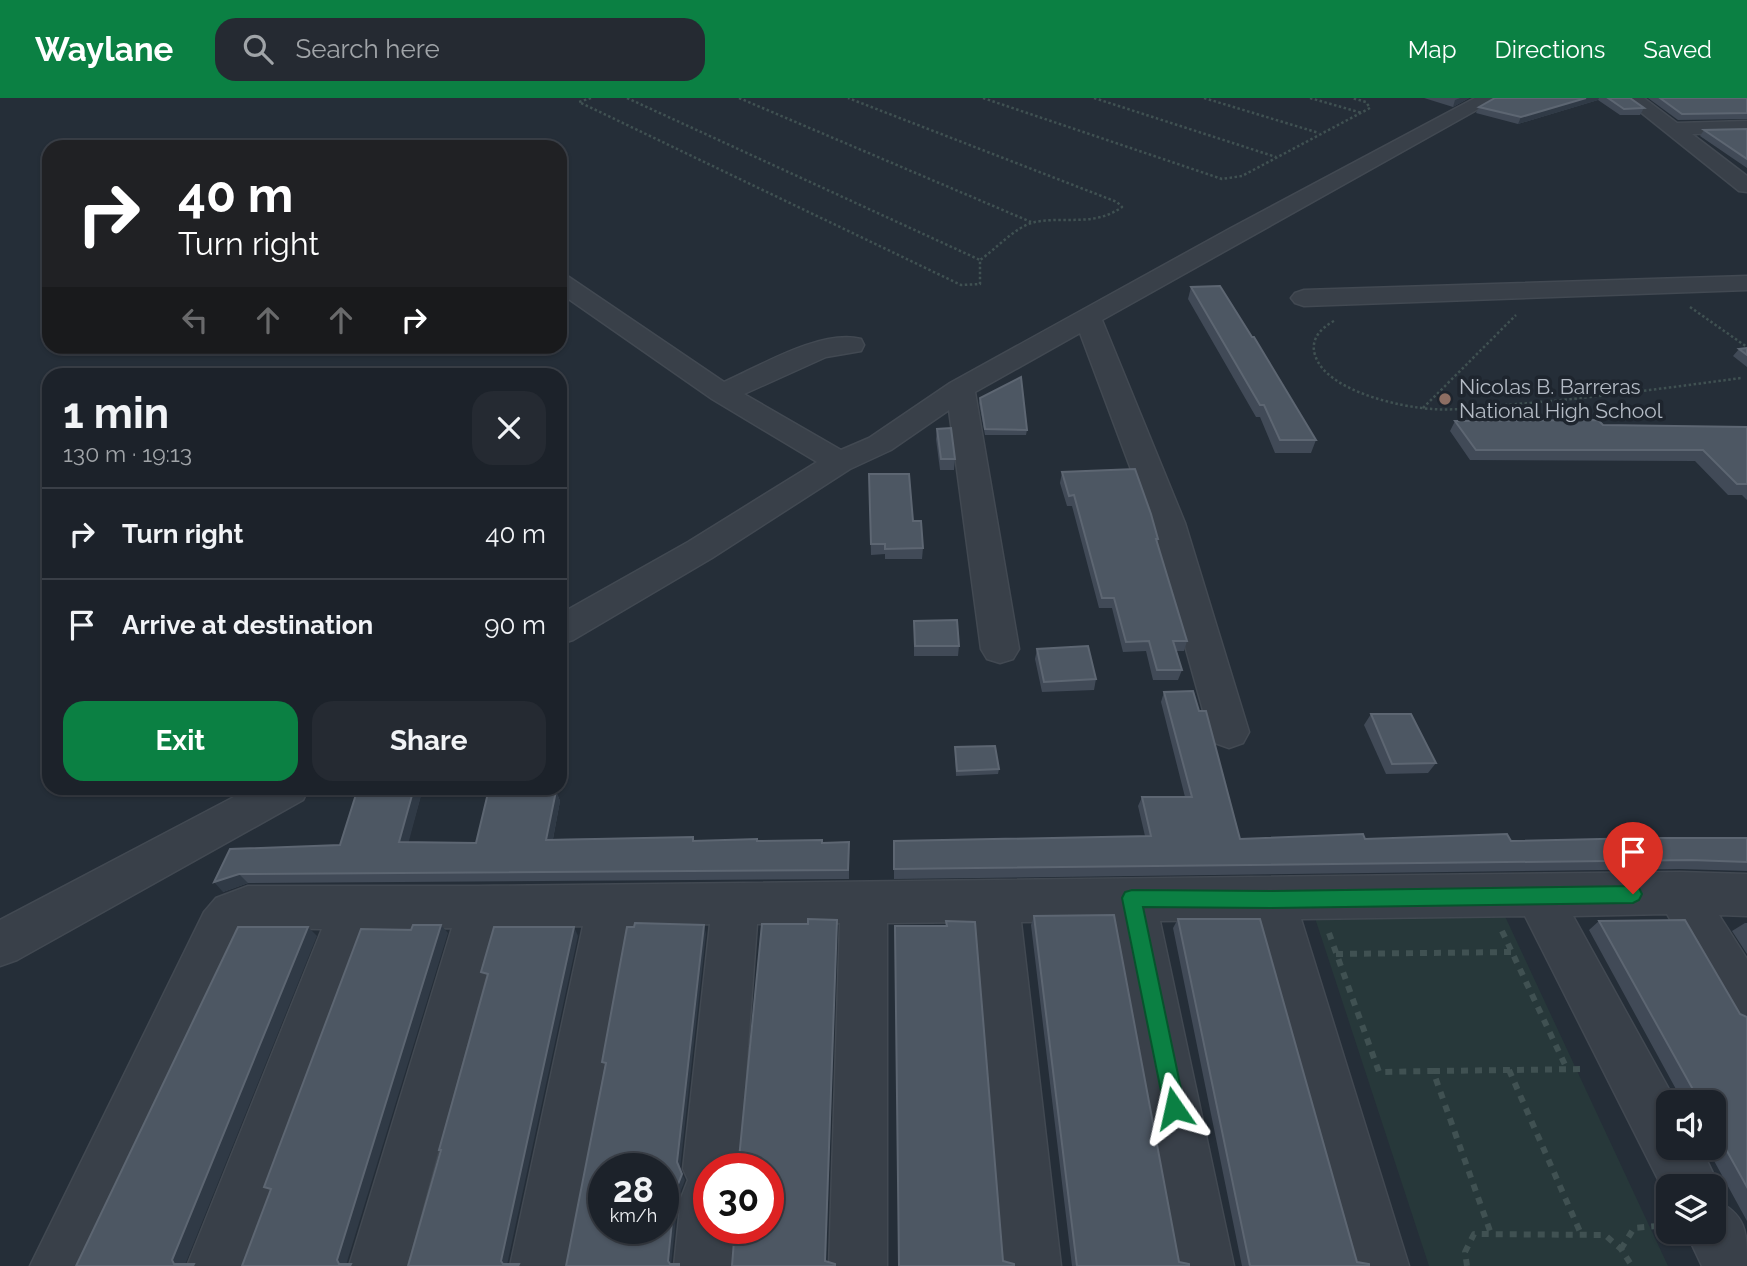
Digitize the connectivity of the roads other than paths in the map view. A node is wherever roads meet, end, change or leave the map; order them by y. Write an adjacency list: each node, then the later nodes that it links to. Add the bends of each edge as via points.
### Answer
1 (1489, 98): 11 (street)
2 (1632, 98): 4 (street)
3 (1747, 127): 4 (street)
4 (1674, 129): 6 (street)
5 (1747, 163): 6 (street)
6 (1719, 164): 7 (street)
7 (1747, 186)
8 (1747, 284): 10 (street)
9 (567, 287): 14 (street)
10 (1304, 298)
11 (1088, 319): 13 (street); 18 (street, via 1168,523)
12 (851, 345): 14 (street, via 819,350)
13 (960, 389): 15 (street, via 880,443); 17 (street)
14 (722, 393): 15 (street)
15 (838, 462): 16 (street)
16 (567, 627)
17 (1000, 649)
18 (1229, 732)
19 (275, 795): 31 (street)
20 (1680, 893): 21 (street); 22 (street); 32 (street)
21 (1747, 895)
22 (1538, 896): 24 (street); 33 (street)
23 (1132, 898): 24 (street); 27 (street); 44 (street)
24 (1295, 899): 45 (street)
25 (864, 902): 26 (street); 27 (street); 42 (street)
26 (735, 903): 28 (street); 34 (street)
27 (996, 903): 43 (street)
28 (611, 904): 29 (street); 40 (street)
29 (482, 905): 30 (street); 39 (street)
30 (353, 908): 37 (street, via 248,906 226,918); 38 (street)
31 (0, 944)
32 (1747, 1004)
33 (1656, 1119)
34 (712, 1153)
35 (705, 1244): 41 (street)
36 (1721, 1244): 46 (street)
37 (59, 1266)
38 (216, 1266)
39 (378, 1266)
40 (539, 1266)
41 (703, 1266)
42 (858, 1266)
43 (1032, 1266)
44 (1205, 1266)
45 (1380, 1266)
46 (1733, 1266)

